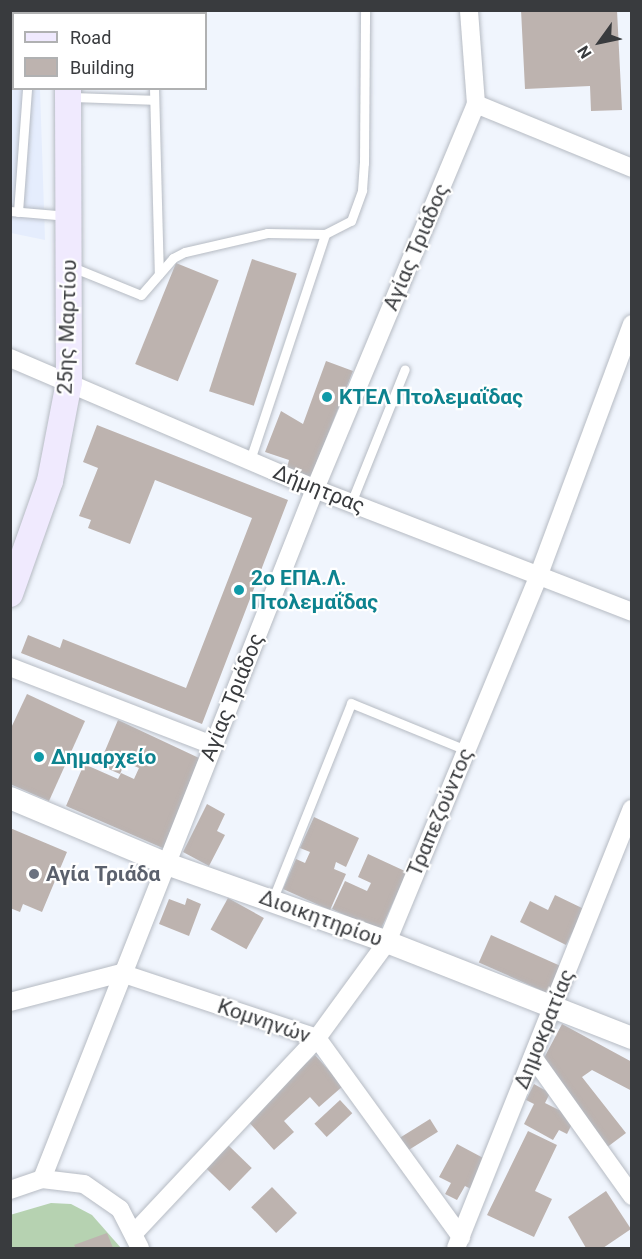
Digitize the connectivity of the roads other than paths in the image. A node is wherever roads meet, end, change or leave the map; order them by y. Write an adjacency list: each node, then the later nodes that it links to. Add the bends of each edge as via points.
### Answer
1 (365, 10): 11 (lane, via 362,190 351,221)
2 (469, 10): 7 (street, Αγίας Τριάδος)
3 (27, 90): 9 (lane)
4 (154, 90): 6 (lane)
5 (68, 93): 6 (lane); 10 (main road, 25ης Μαρτίου)
6 (154, 100): 13 (lane)
7 (476, 104): 8 (street); 19 (street, Αγίας Τριάδος)
8 (632, 168)
9 (14, 211): 10 (lane)
10 (70, 216): 12 (main road, 25ης Μαρτίου)
11 (325, 234): 13 (lane, via 267,233 185,252); 18 (lane)
12 (70, 266): 13 (lane, via 135,295 147,291); 17 (main road, 25ης Μαρτίου)
13 (159, 274)
14 (632, 324): 21 (street, Τραπεζούντος)
15 (10, 358): 17 (street, Δήμητρας)
16 (405, 369): 20 (lane)
17 (69, 382): 18 (street, Δήμητρας); 22 (main road, 25ης Μαρτίου, via 50,481)
18 (250, 460): 19 (street, Δήμητρας)
19 (315, 489): 20 (street, Δήμητρας); 25 (street, Αγίας Τριάδος)
20 (351, 503): 21 (street, Δήμητρας)
21 (538, 577): 23 (street, Δήμητρας); 26 (street, Τραπεζούντος)
22 (10, 594)
23 (632, 612)
24 (10, 667): 25 (street)
25 (212, 745): 29 (street, Αγίας Τριάδος)
26 (466, 750): 30 (lane, via 351,703); 31 (street, Τραπεζούντος)
27 (10, 798): 29 (street, Διοικητηρίου)
28 (632, 809): 34 (street, Δημοκρατίας)
29 (167, 864): 30 (street, Διοικητηρίου); 32 (street, Αγίας Τριάδος)
30 (272, 901): 31 (street, Διοικητηρίου)
31 (387, 942): 34 (street, Διοικητηρίου); 35 (street, Τραπεζούντος)
32 (121, 973): 33 (street); 35 (street, Κομνηνών); 38 (street, Αγίας Τριάδος)
33 (10, 1002)
34 (553, 1006): 36 (street, Διοικητηρίου); 37 (street, Δημοκρατίας)
35 (317, 1038): 41 (street, Τραπεζούντος); 42 (street, Κομνηνών)
36 (632, 1038)
37 (533, 1057): 40 (street); 42 (street, Δημοκρατίας)
38 (42, 1179): 39 (street); 41 (street, via 70,1180 97,1190 120,1209)
39 (10, 1190)
40 (632, 1196)
41 (138, 1240)
42 (459, 1243)

